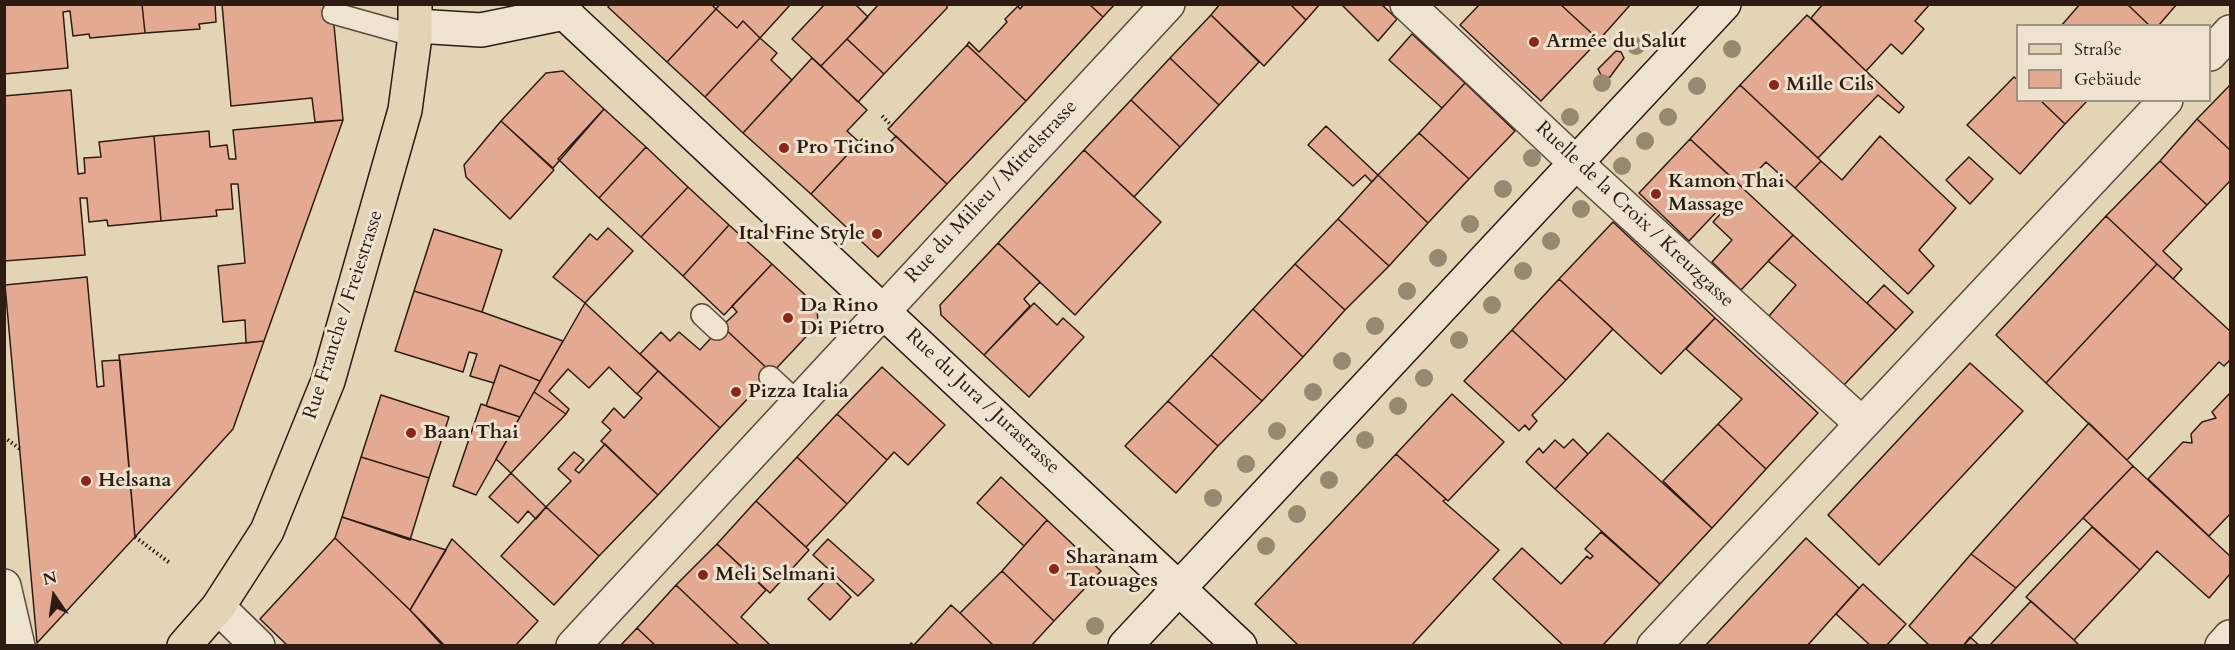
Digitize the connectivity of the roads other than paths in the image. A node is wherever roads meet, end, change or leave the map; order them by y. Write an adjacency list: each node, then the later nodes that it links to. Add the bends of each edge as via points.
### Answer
1 (1167, 4): 11 (street, Rue du Milieu / Mittelstrasse)
2 (1407, 4): 10 (street, Ruelle de la Croix / Kreuzgasse)
3 (1724, 4): 10 (street)
4 (564, 7): 6 (street, via 514,25 482,30); 11 (street, Rue du Jura / Jurastrasse)
5 (333, 13): 6 (lane)
6 (416, 22): 17 (main road, Rue Franche / Freiestrasse, via 405,110 327,381 267,531)
7 (2230, 32): 8 (street)
8 (2211, 53)
9 (2164, 102): 14 (street)
10 (1576, 163): 14 (street, Ruelle de la Croix / Kreuzgasse); 16 (street)
11 (883, 309): 13 (street, Rue du Milieu / Mittelstrasse); 16 (street, Rue du Jura / Jurastrasse)
12 (770, 377): 13 (lane)
13 (797, 402): 22 (street, Rue du Milieu / Mittelstrasse)
14 (1862, 424): 25 (street)
15 (4, 586): 19 (street)
16 (1178, 588): 23 (street); 24 (street, Rue du Jura / Jurastrasse)
17 (218, 607): 20 (main road, Rue Franche / Freiestrasse); 21 (street)
18 (2230, 636): 26 (street)
19 (18, 645)
20 (184, 645)
21 (258, 645)
22 (573, 645)
23 (1125, 645)
24 (1240, 645)
25 (1654, 645)
26 (2222, 645)

